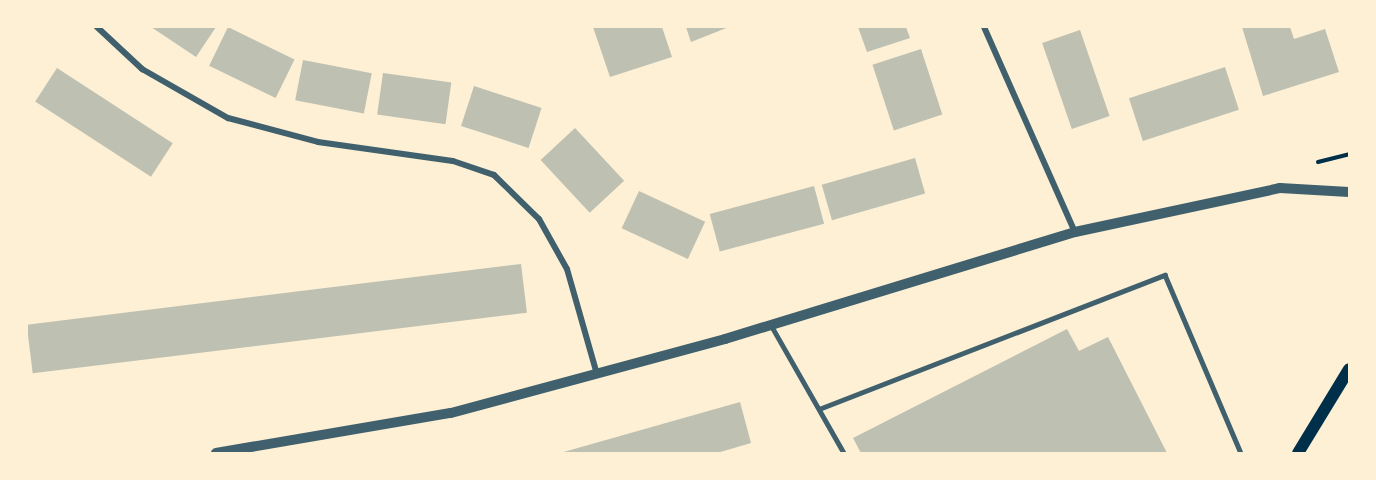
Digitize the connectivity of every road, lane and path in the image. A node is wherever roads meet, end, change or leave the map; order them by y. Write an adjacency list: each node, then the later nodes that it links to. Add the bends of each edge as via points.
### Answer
1 (97, 27): 7 (street, via 142,69 228,118 318,142 453,161 494,175 539,219 567,269)
2 (984, 27): 4 (street)
3 (1349, 192): 4 (street, via 1280,188)
4 (1075, 232): 5 (street)
5 (771, 325): 7 (street); 8 (lane)
6 (1349, 369): 12 (main road)
7 (597, 374): 9 (street, via 451,413)
8 (819, 409): 10 (lane); 11 (lane, via 1165,275)
9 (216, 453)
10 (844, 453)
11 (1241, 453)
12 (1298, 453)

